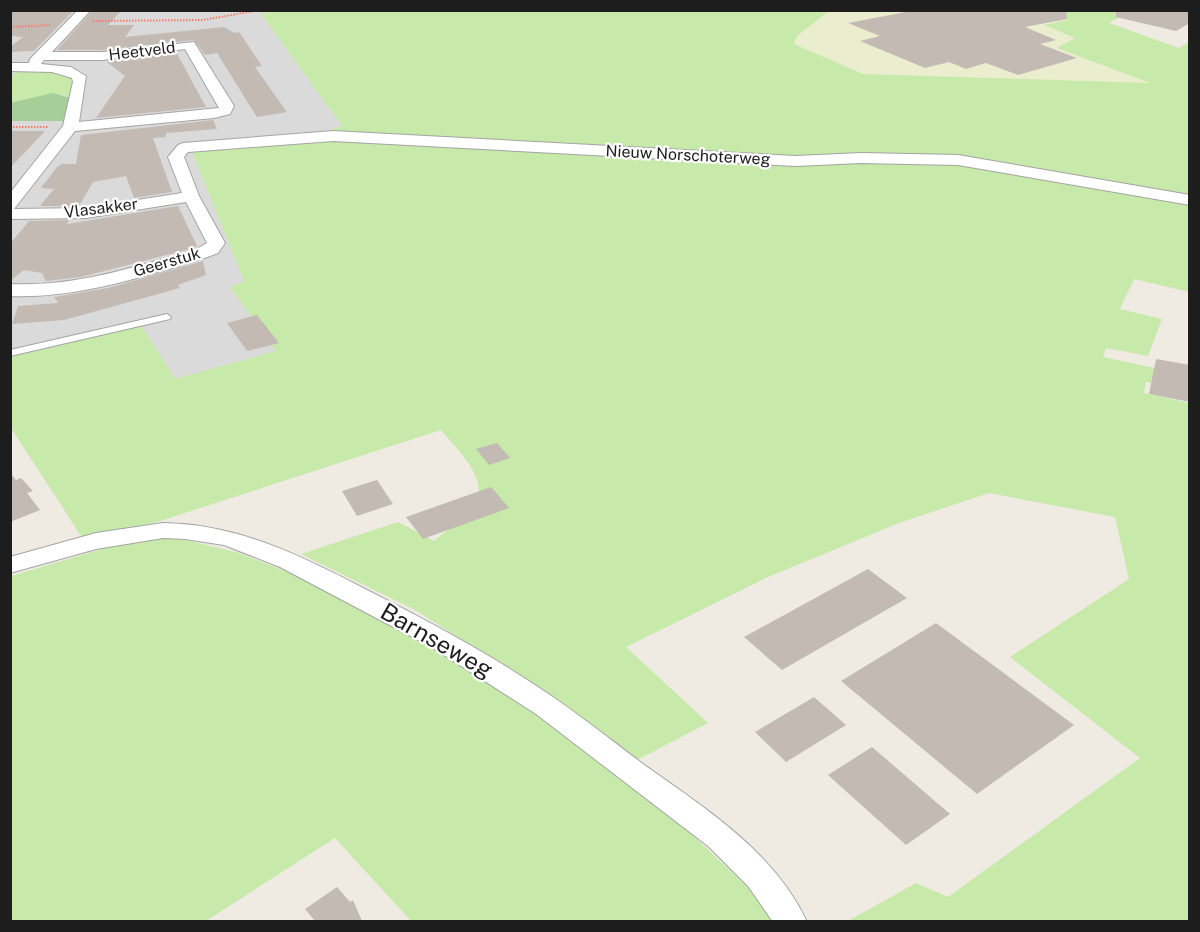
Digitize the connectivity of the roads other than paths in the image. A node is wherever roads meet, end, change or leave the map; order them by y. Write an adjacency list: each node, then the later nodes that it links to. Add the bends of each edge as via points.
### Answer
1 (85, 10): 2 (street)
2 (43, 56): 4 (street); 5 (street, Heetveld, via 103,56 189,45 227,106 225,111 213,114)
3 (10, 67): 4 (street)
4 (30, 67): 5 (street, via 66,70 80,76)
5 (70, 127): 9 (street)
6 (183, 148): 7 (street, Geerstuk, via 176,156); 8 (street, Nieuw Norschoterweg, via 333,136 796,161 935,159 1004,167)
7 (191, 196): 10 (street, Vlasakker, via 86,213); 11 (street, Geerstuk, via 216,243 212,249 66,288 39,292)
8 (1190, 200)
9 (10, 205)
10 (10, 214)
11 (10, 290)
12 (167, 317): 13 (lane)
13 (10, 353)
14 (10, 565): 15 (street, Barnseweg, via 105,539 143,532 184,531 218,536 297,564 414,625 535,699 719,837 750,866)
15 (791, 921)

